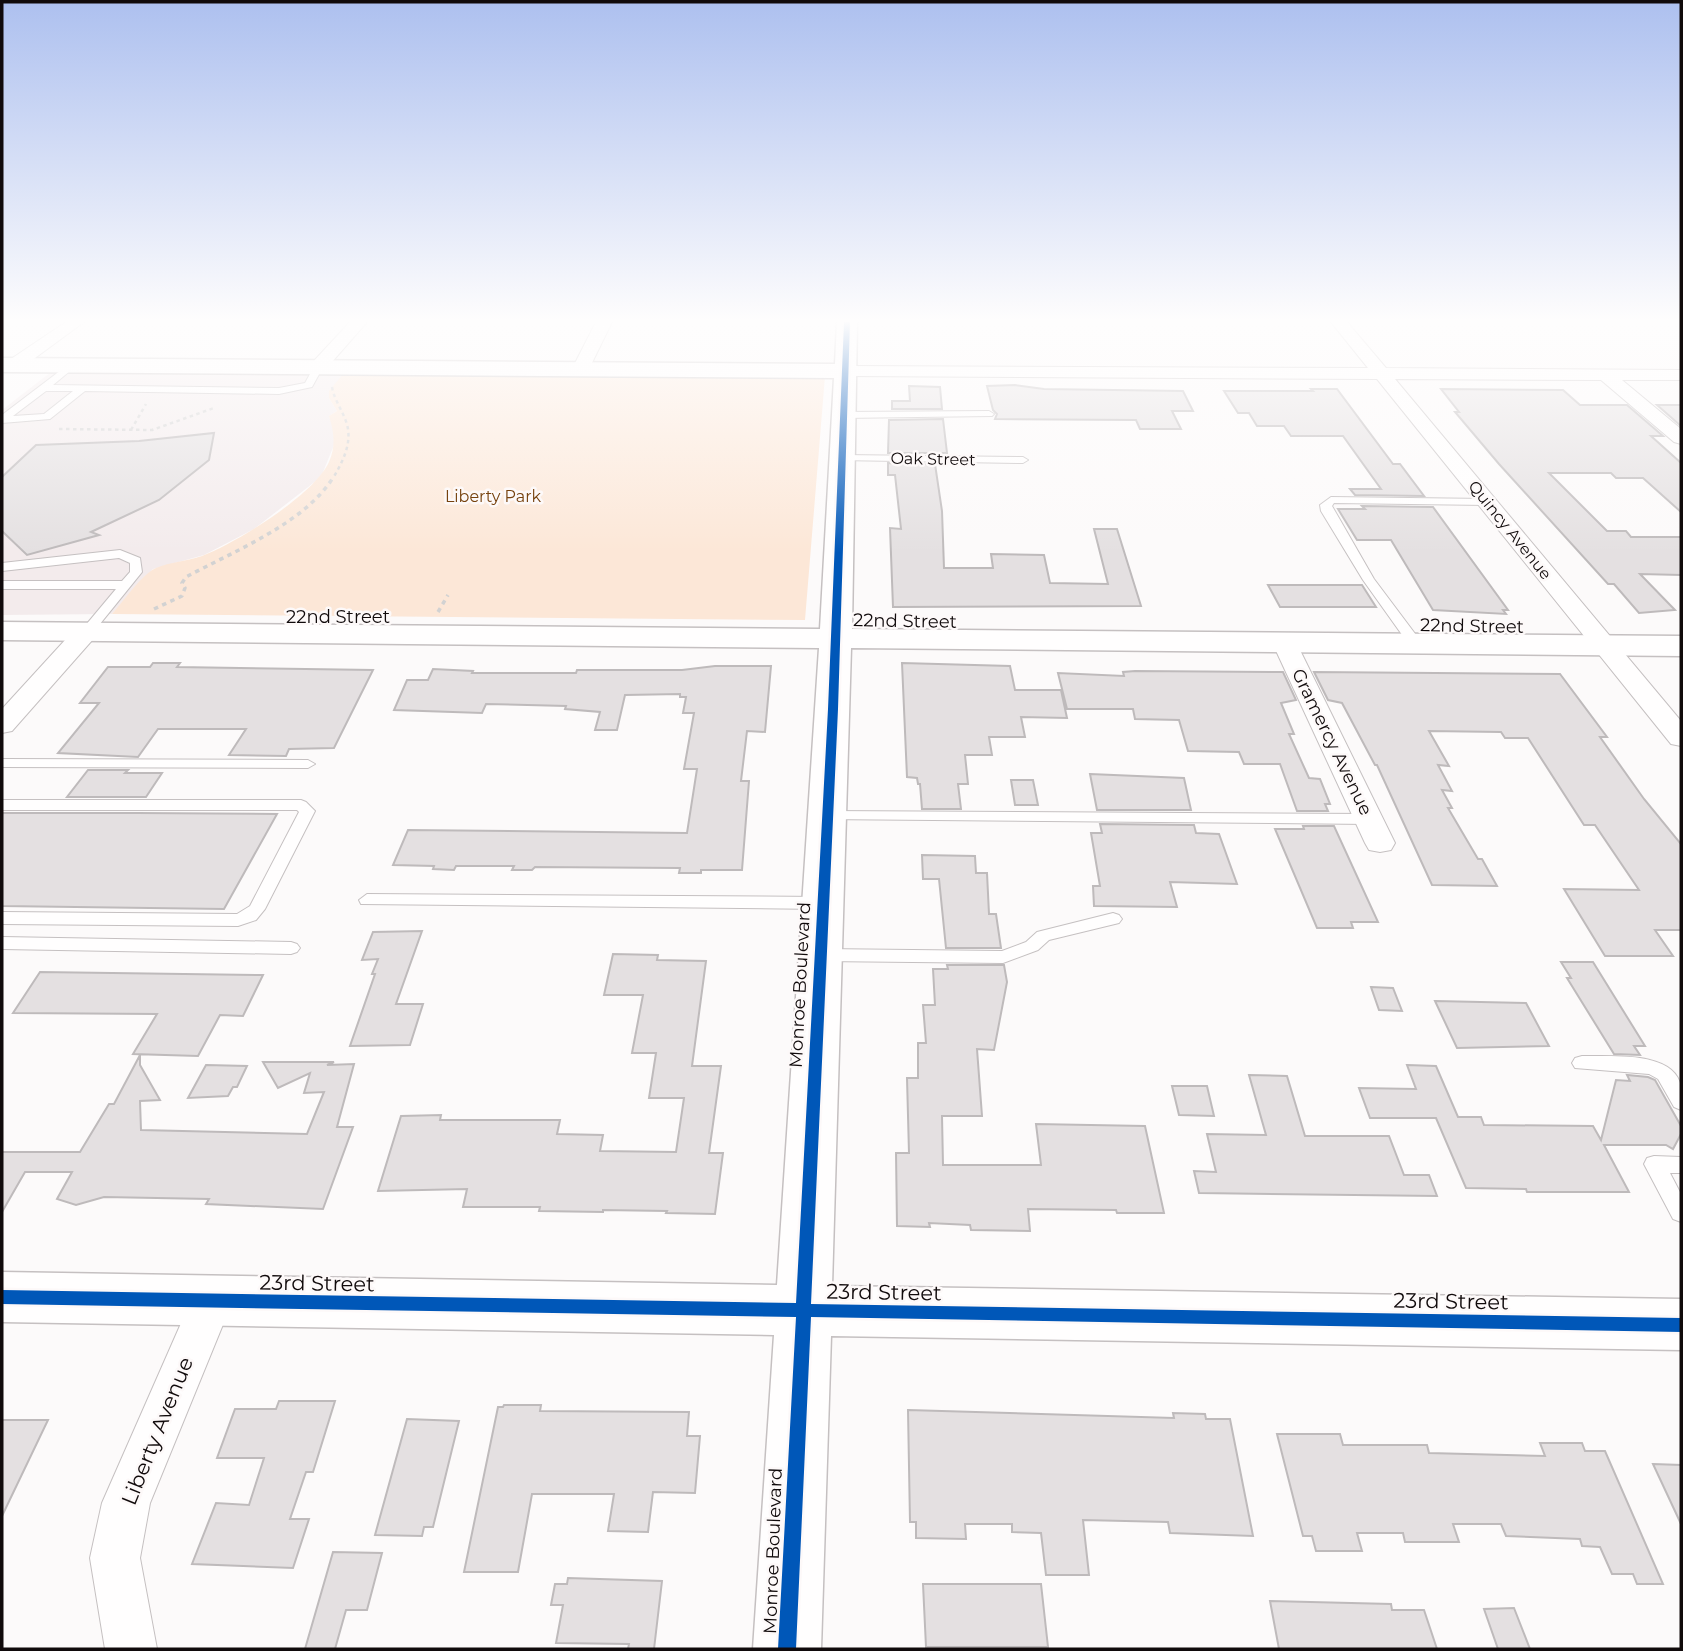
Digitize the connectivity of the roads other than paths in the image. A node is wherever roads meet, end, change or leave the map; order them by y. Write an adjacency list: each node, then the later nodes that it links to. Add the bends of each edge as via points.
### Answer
1 (29, 399): 8 (lane)
2 (69, 399): 8 (lane, via 47,417)
3 (844, 399): 7 (street, Monroe Boulevard)
4 (1402, 399): 12 (street, Quincy Avenue)
5 (1635, 399): 9 (street)
6 (989, 414): 7 (lane)
7 (843, 415): 10 (street, Monroe Boulevard)
8 (2, 420)
9 (1681, 438)
10 (842, 458): 11 (lane, Oak Street); 18 (street, Monroe Boulevard)
11 (1023, 460)
12 (1487, 502): 20 (lane, via 1331,500 1326,505 1347,546); 21 (street, Quincy Avenue)
13 (2, 567): 15 (lane, via 120,554 136,561 136,572)
14 (2, 585): 15 (lane)
15 (125, 585): 17 (lane)
16 (2, 631): 17 (street, 22nd Street)
17 (86, 632): 18 (street, 22nd Street); 23 (street)
18 (835, 638): 19 (street, 22nd Street); 28 (street, Monroe Boulevard)
19 (1284, 642): 20 (street, 22nd Street); 29 (street, Gramercy Avenue)
20 (1415, 643): 21 (street, 22nd Street)
21 (1605, 645): 22 (street, 22nd Street); 24 (street, Quincy Avenue)
22 (1681, 646)
23 (2, 725)
24 (1681, 738)
25 (2, 763): 26 (lane)
26 (308, 764)
27 (2, 805): 32 (lane, via 301,805 307,814 257,909 239,920)
28 (826, 816): 29 (lane); 31 (street, Monroe Boulevard)
29 (1375, 831)
30 (367, 900): 31 (lane)
31 (822, 903): 36 (street, Monroe Boulevard)
32 (2, 918)
33 (1113, 919): 36 (lane, via 1043,936 1032,946 1003,957)
34 (2, 943): 35 (lane)
35 (291, 948)
36 (820, 955): 43 (street, Monroe Boulevard)
37 (1581, 1063): 38 (lane, via 1653,1067 1665,1074)
38 (1681, 1102)
39 (1681, 1165): 40 (lane, via 1654,1164)
40 (1681, 1213)
41 (2, 1297): 42 (street, 23rd Street)
42 (212, 1300): 43 (street, 23rd Street); 45 (street, Liberty Avenue, via 126,1503 115,1558)
43 (802, 1310): 44 (street, 23rd Street); 46 (street, Monroe Boulevard)
44 (1681, 1325)
45 (131, 1649)
46 (787, 1649)

